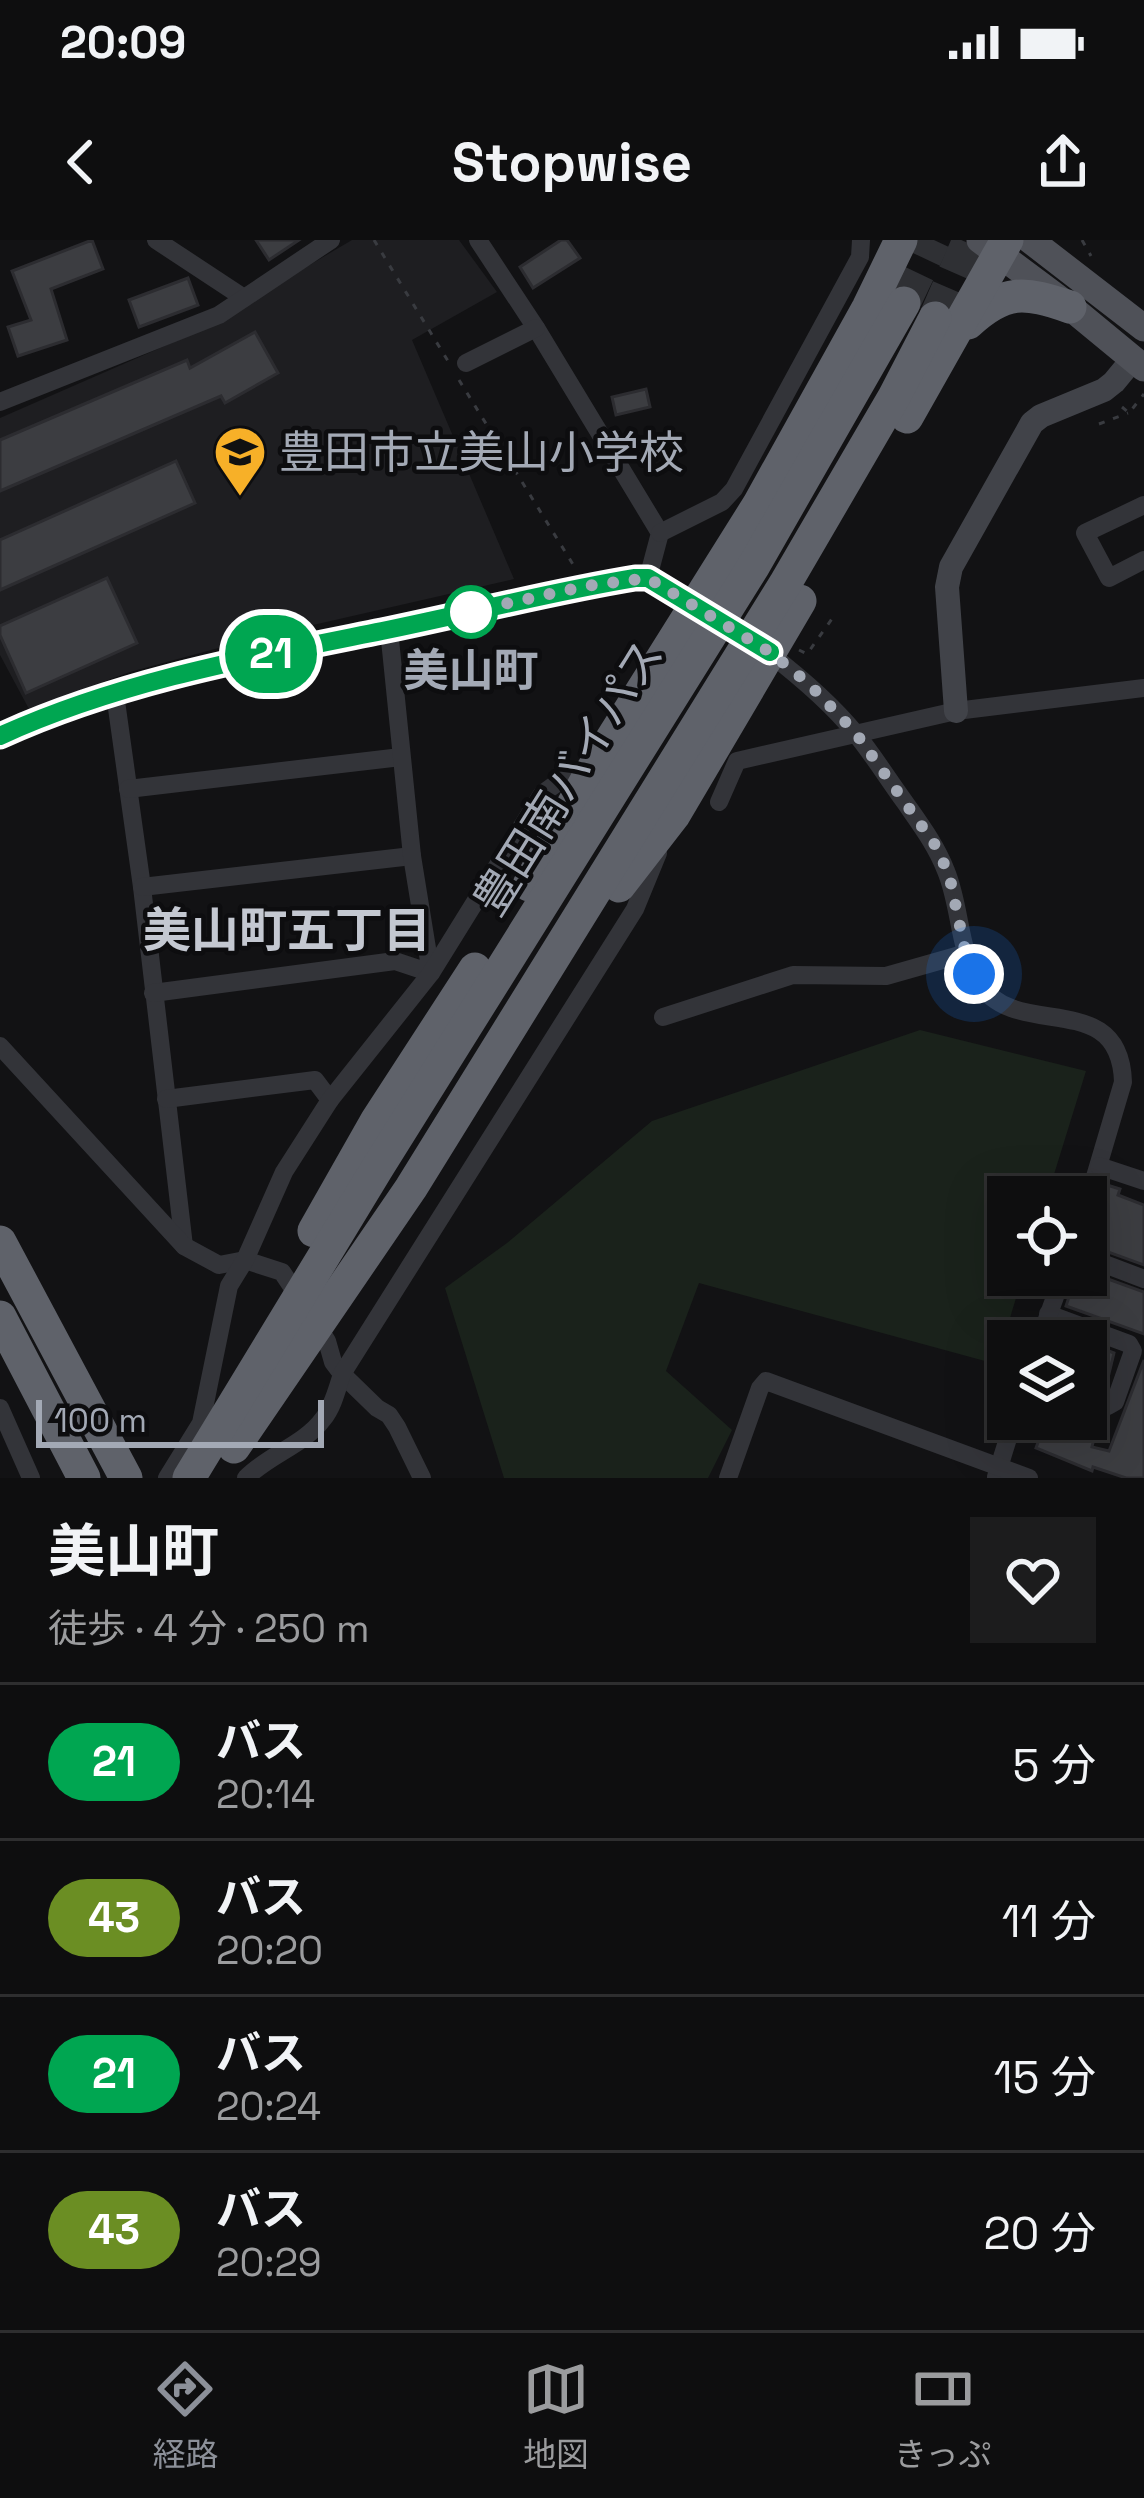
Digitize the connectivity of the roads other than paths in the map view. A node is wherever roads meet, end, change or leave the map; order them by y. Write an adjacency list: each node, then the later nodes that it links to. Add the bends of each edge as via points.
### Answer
1 (156, 240): 8 (street)
2 (331, 240): 8 (street)
3 (478, 240): 13 (street)
4 (861, 240): 17 (street)
5 (885, 240): 11 (highway)
6 (901, 240): 11 (highway)
7 (1005, 243): 10 (main road); 12 (highway); 14 (main road)
8 (244, 298): 18 (street)
9 (904, 303): 61 (highway, 豊田南バイパス, via 753,567)
10 (1070, 307): 12 (highway, via 1033,295 1005,298); 15 (main road)
11 (868, 308): 17 (highway)
12 (946, 326): 25 (highway); 59 (highway, 豊田南バイパス, via 894,397 411,1188)
13 (536, 328): 16 (street); 20 (street)
14 (1144, 328)
15 (1138, 364): 28 (main road, via 1032,423 951,567)
16 (458, 369)
17 (815, 370): 20 (street, via 722,502); 23 (highway, via 759,504)
18 (0, 402)
19 (1144, 505): 21 (street, via 1085,533 1109,578)
20 (660, 533): 22 (street)
21 (1144, 560)
22 (648, 578): 23 (main road); 24 (main road)
23 (700, 609): 25 (main road); 32 (highway)
24 (389, 630): 27 (main road); 31 (street)
25 (761, 647): 29 (street); 35 (highway)
26 (1144, 688): 28 (street)
27 (115, 694): 30 (main road); 33 (street)
28 (956, 711): 29 (street)
29 (855, 732): 34 (street, via 737,761); 38 (street, via 938,849)
30 (0, 736)
31 (401, 757): 33 (street); 36 (street)
32 (590, 772): 39 (street, via 568,775 542,794); 61 (highway, via 524,894 376,1120 302,1253)
33 (128, 789): 37 (street)
34 (719, 802)
35 (674, 815): 59 (highway, via 619,885 491,1092 360,1280); 60 (street, via 635,909)
36 (412, 856): 37 (street); 39 (street)
37 (142, 887): 40 (street)
38 (967, 952): 41 (street, via 886,976 793,975); 45 (street, via 994,1002 1088,1025 1117,1048 1124,1082)
39 (431, 974): 40 (street, via 395,962); 44 (street)
40 (153, 993): 43 (street)
41 (663, 1017)
42 (0, 1046): 49 (street)
43 (166, 1099): 44 (street, via 315,1080); 49 (street)
44 (330, 1100): 50 (street, via 284,1172)
45 (1100, 1166): 46 (street); 47 (street)
46 (1097, 1176)
47 (1144, 1181)
48 (0, 1242): 68 (highway)
49 (184, 1246): 50 (street, via 220,1265)
50 (244, 1260): 60 (street, via 283,1272); 69 (street, via 229,1286 201,1423)
51 (1107, 1265): 52 (street)
52 (1144, 1279)
53 (1055, 1296): 54 (street)
54 (1048, 1314): 56 (street); 57 (street)
55 (0, 1317): 67 (highway)
56 (1046, 1320)
57 (1064, 1320)
58 (1107, 1336): 62 (street, via 1133,1351)
59 (309, 1337): 71 (highway, 豊田南バイパス)
60 (338, 1368): 72 (street, via 321,1423); 73 (street, via 388,1414)
61 (252, 1376): 70 (highway, 豊田南バイパス)
62 (1107, 1406)
63 (0, 1408): 66 (street)
64 (1008, 1440): 65 (street)
65 (998, 1473): 74 (street, via 766,1381); 75 (street)
66 (31, 1478)
67 (84, 1478)
68 (126, 1478)
69 (167, 1478)
70 (188, 1478)
71 (215, 1478)
72 (246, 1478)
73 (422, 1478)
74 (728, 1478)
75 (1029, 1478)

